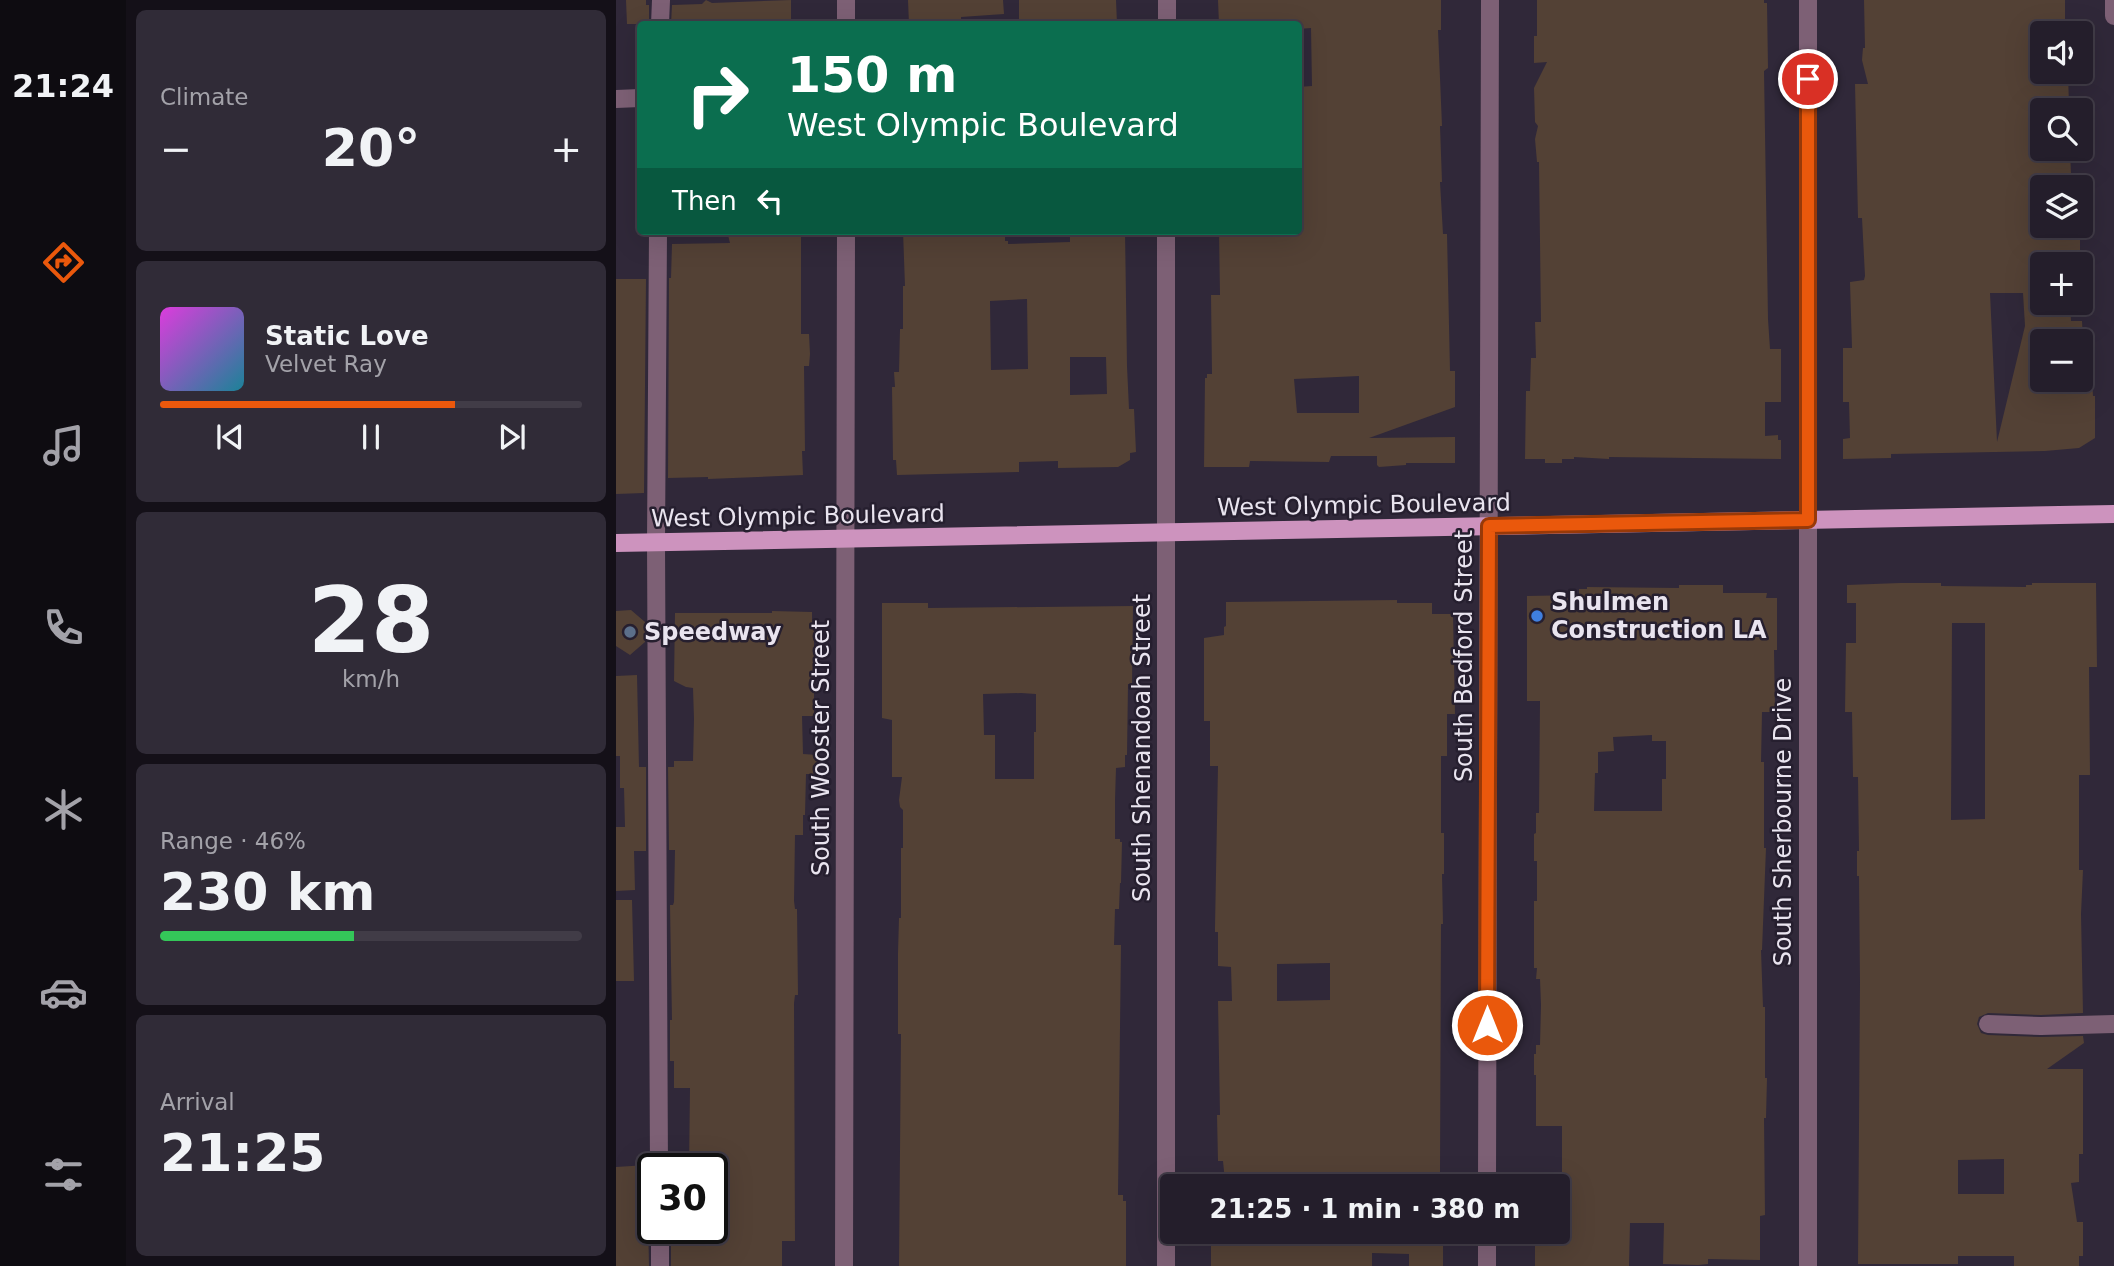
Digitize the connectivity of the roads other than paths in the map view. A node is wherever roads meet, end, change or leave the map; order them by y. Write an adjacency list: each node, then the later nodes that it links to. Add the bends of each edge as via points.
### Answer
1 (661, 0): 8 (street)
2 (846, 0): 9 (street)
3 (1167, 0): 10 (street)
4 (1490, 0): 18 (street, South Bedford Street)
5 (1808, 0): 17 (street, South Sherbourne Drive)
6 (2114, 0): 7 (street)
7 (2114, 16)
8 (660, 21)
9 (846, 21)
10 (1167, 21)
11 (637, 98): 12 (street)
12 (616, 99)
13 (658, 235): 22 (street)
14 (846, 235): 20 (street, South Wooster Street)
15 (1167, 235): 19 (street, South Shenandoah Street)
16 (2114, 514): 17 (main road, West Olympic Boulevard)
17 (1808, 520): 18 (main road, West Olympic Boulevard); 33 (street, South Sherbourne Drive)
18 (1489, 526): 19 (main road, West Olympic Boulevard); 26 (street, South Bedford Street)
19 (1167, 534): 20 (main road, West Olympic Boulevard); 31 (street, South Shenandoah Street)
20 (845, 540): 22 (main road, West Olympic Boulevard); 30 (street, South Wooster Street)
21 (616, 543): 22 (main road, West Olympic Boulevard)
22 (656, 543): 25 (street)
23 (1988, 1024): 24 (street)
24 (2114, 1024)
25 (659, 1153)
26 (1487, 1174)
27 (660, 1244): 29 (street)
28 (1487, 1244): 32 (street)
29 (660, 1266)
30 (844, 1266)
31 (1166, 1266)
32 (1487, 1266)
33 (1808, 1266)

